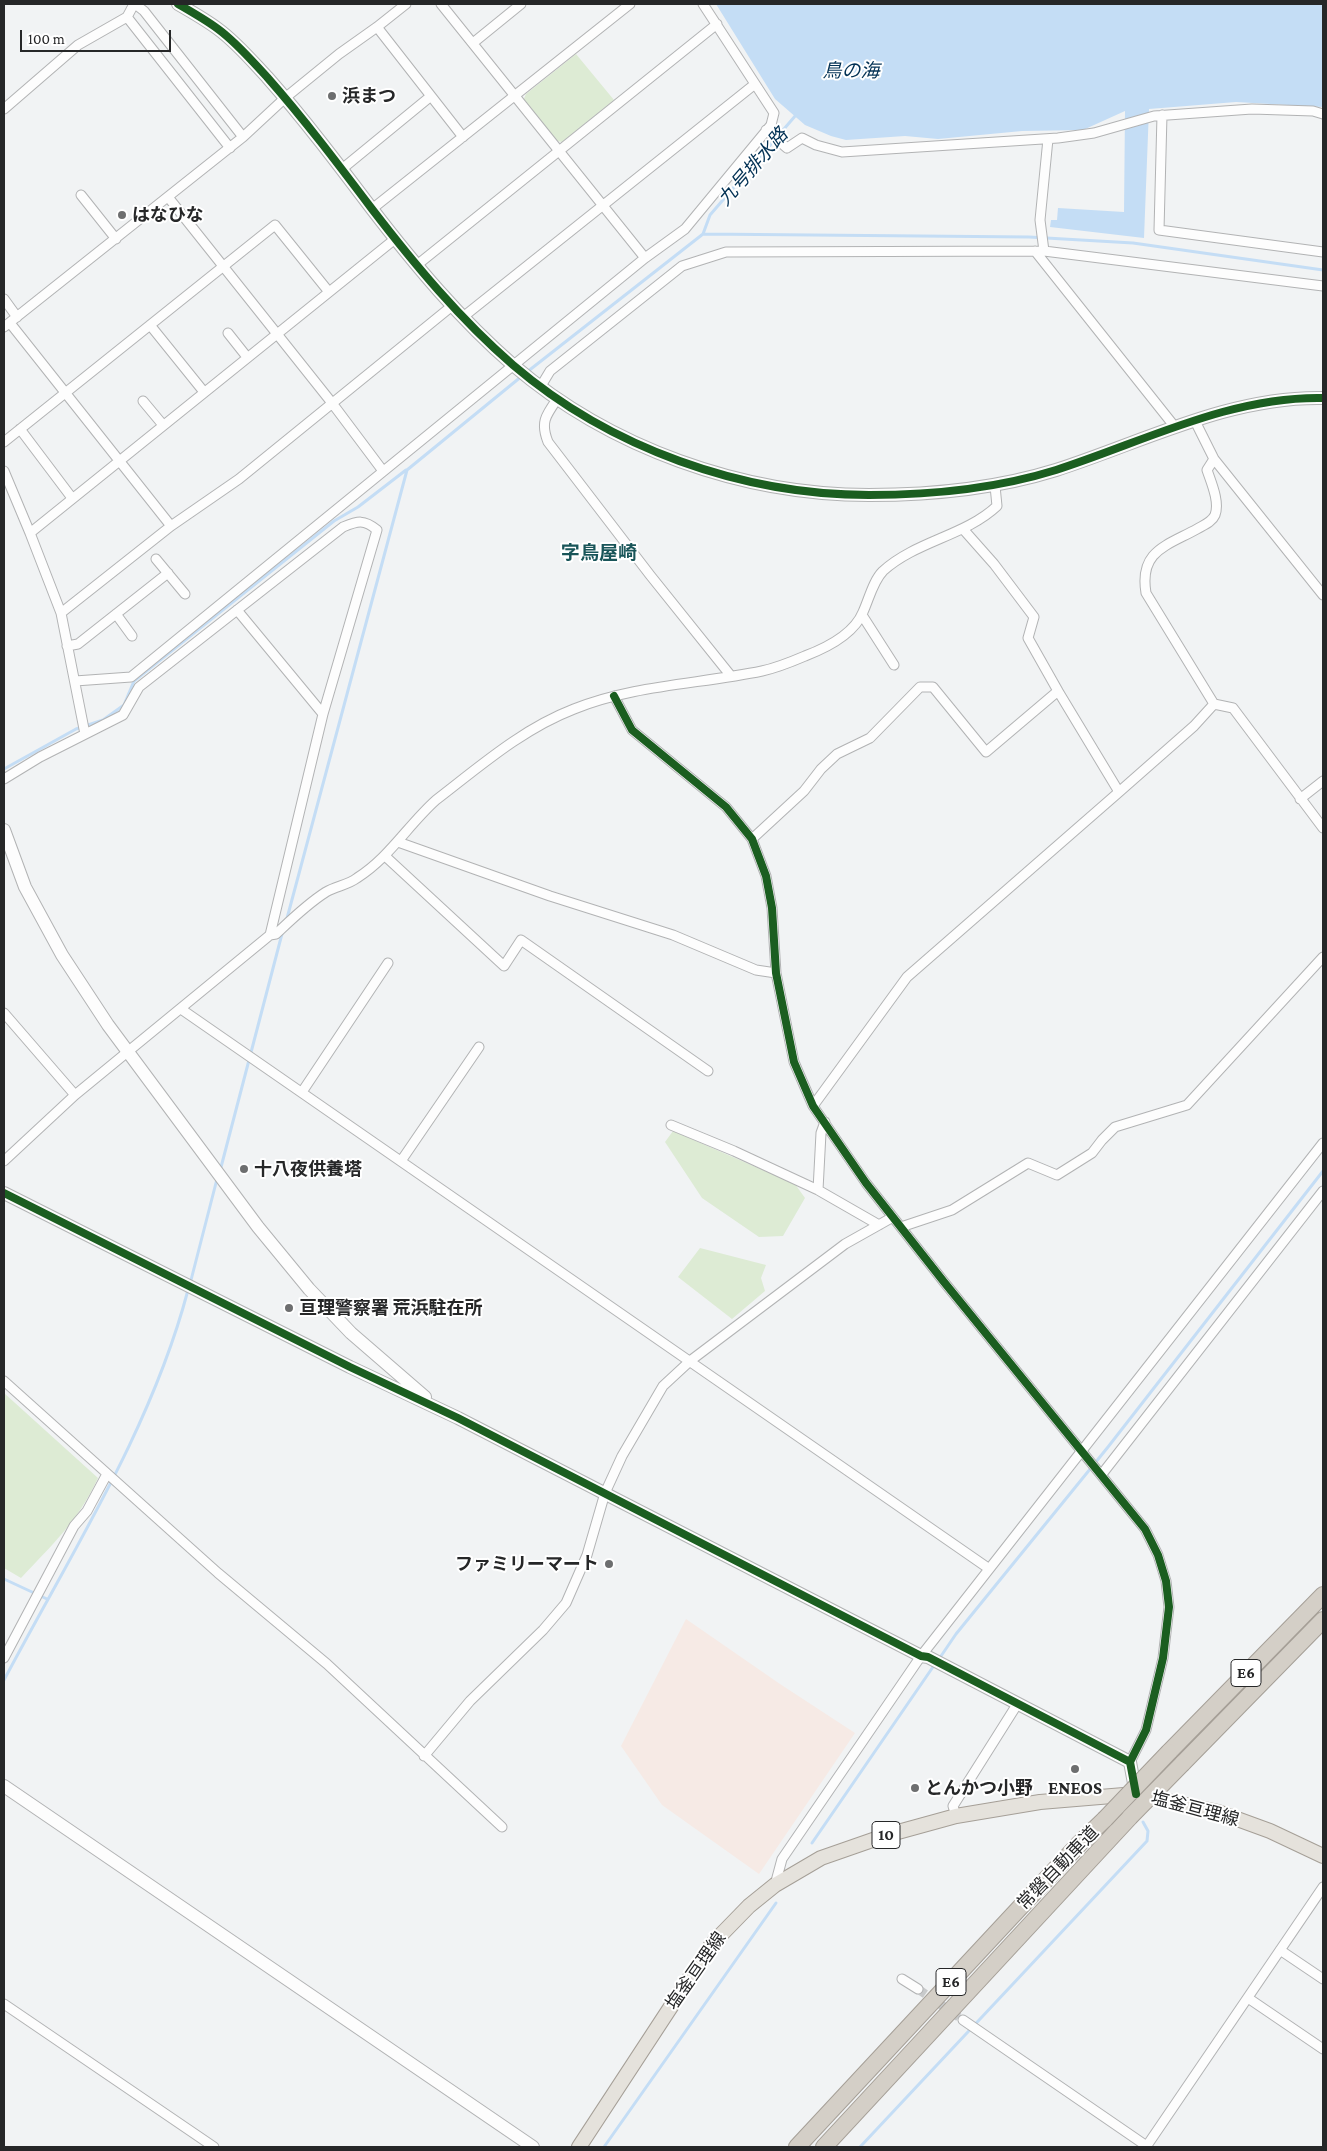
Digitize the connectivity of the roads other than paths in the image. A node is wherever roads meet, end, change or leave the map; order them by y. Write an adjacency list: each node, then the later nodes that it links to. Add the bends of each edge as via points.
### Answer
1 (135, 4): 8 (street); 20 (street, via 144,11)
2 (178, 4): 15 (street, via 220,30 240,47)
3 (406, 4): 10 (street)
4 (441, 4): 11 (street)
5 (521, 4): 11 (street)
6 (630, 4): 14 (street)
7 (703, 4): 9 (street)
8 (126, 17): 16 (street, via 78,45); 23 (street)
9 (717, 24): 12 (street); 24 (street)
10 (378, 27): 13 (street); 15 (street)
11 (473, 43): 14 (street)
12 (755, 84): 19 (street, via 774,114); 28 (street)
13 (431, 96): 21 (street); 25 (street)
14 (515, 96): 21 (street); 24 (street)
15 (285, 98): 20 (street); 25 (street)
16 (4, 109)
17 (1323, 114): 18 (street, via 1252,109)
18 (1158, 115): 22 (street, via 1094,133); 33 (street, via 1159,230)
19 (768, 132): 22 (street, via 787,148 802,138 842,152); 34 (street, via 684,229)
20 (243, 137): 23 (street)
21 (463, 137): 29 (street)
22 (1053, 138): 32 (street, via 1040,220)
23 (230, 148): 27 (street)
24 (559, 151): 28 (street); 35 (street)
25 (342, 169): 29 (street)
26 (82, 194): 30 (street)
27 (168, 197): 30 (street); 36 (street)
28 (603, 207): 34 (street); 42 (street)
29 (372, 209): 31 (street)
30 (116, 239): 41 (street)
31 (395, 239): 35 (street); 38 (street)
32 (1040, 249): 37 (street); 49 (street, via 726,252 704,257 682,266 550,370); 58 (street)
33 (1323, 252)
34 (645, 258): 48 (street)
35 (417, 265): 40 (street)
36 (223, 266): 38 (street, via 275,225); 44 (street); 46 (street)
37 (1323, 286)
38 (329, 292): 46 (street)
39 (4, 299): 41 (street)
40 (452, 306): 42 (street); 55 (street)
41 (17, 316): 43 (street)
42 (463, 317): 48 (street)
43 (7, 325): 51 (street)
44 (150, 325): 50 (street); 51 (street)
45 (228, 332): 47 (street)
46 (276, 333): 47 (street); 55 (street)
47 (247, 357): 50 (street)
48 (517, 367): 49 (street); 64 (street)
49 (537, 384): 52 (street)
50 (204, 392): 57 (street)
51 (66, 393): 59 (street); 62 (street)
52 (558, 398): 65 (street, via 646,448 746,481 825,493 866,495 928,494); 81 (street, via 543,428 548,442)
53 (1323, 398): 56 (street, via 1250,405)
54 (143, 401): 57 (street)
55 (332, 404): 64 (street); 67 (street, via 239,479)
56 (1195, 421): 58 (street); 61 (street)
57 (163, 425): 62 (street)
58 (1175, 427): 65 (street, via 1053,471)
59 (20, 429): 60 (street); 66 (street)
60 (4, 442)
61 (1214, 459): 73 (street); 85 (street, via 1207,470 1215,500 1215,514 1210,521 1160,549 1148,561 1143,577 1146,593)
62 (119, 461): 66 (street); 67 (street)
63 (4, 471): 69 (street)
64 (383, 471): 82 (street, via 131,676)
65 (995, 486): 68 (street, via 998,506)
66 (72, 498): 69 (street)
67 (171, 526): 75 (street)
68 (964, 529): 77 (street, via 906,555 882,572); 83 (street, via 1034,617 1028,638)
69 (30, 533): 75 (street)
70 (156, 559): 71 (street)
71 (168, 573): 72 (street); 76 (street)
72 (185, 594)
73 (1323, 595)
74 (236, 610): 86 (street); 86 (street, via 343,527 359,521 368,522 377,530); 87 (street, via 139,687 124,715)
75 (61, 613): 79 (street)
76 (116, 614): 78 (street); 79 (street, via 78,644)
77 (862, 615): 80 (street); 81 (street, via 842,637 806,656 763,671)
78 (132, 636)
79 (67, 646): 82 (street)
80 (894, 665)
81 (731, 676): 84 (street)
82 (74, 681): 87 (street)
83 (1058, 691): 90 (street); 94 (street, via 986,752 932,687 920,687 870,738 837,754 804,791)
84 (614, 696): 94 (street, via 632,730 726,807); 95 (street, via 573,709 527,732 436,800)
85 (1214, 704): 90 (street, via 1194,726); 91 (street, via 1233,708)
86 (323, 714): 97 (street)
87 (84, 728): 88 (street)
88 (4, 779)
89 (1323, 781): 91 (street)
90 (1119, 792): 108 (street, via 907,977)
91 (1300, 799): 92 (street)
92 (1323, 828)
93 (4, 830): 104 (street, via 25,887 62,955)
94 (752, 839): 100 (street, via 766,876 772,908)
95 (398, 842): 96 (street); 100 (street, via 673,935 756,970)
96 (385, 856): 97 (street, via 357,879 328,891); 105 (street, via 504,966 521,940)
97 (273, 934): 101 (street)
98 (1323, 958): 119 (street, via 1187,1106 1115,1127 1092,1153 1057,1175 1028,1163 952,1210)
99 (388, 962): 106 (street)
100 (776, 973): 108 (street, via 794,1062)
101 (181, 1009): 104 (street); 106 (street)
102 (4, 1013): 107 (street)
103 (479, 1046): 113 (street)
104 (128, 1050): 107 (street); 122 (street, via 258,1227 309,1289 351,1333)
105 (708, 1071)
106 (302, 1092): 113 (street)
107 (75, 1095): 112 (street)
108 (813, 1106): 109 (street)
109 (825, 1122): 114 (street, via 821,1133); 117 (street)
110 (671, 1125): 114 (street)
111 (1323, 1143): 123 (street)
112 (4, 1161)
113 (401, 1161): 120 (street)
114 (818, 1190): 118 (street)
115 (1323, 1191): 124 (street)
116 (4, 1193): 122 (street)
117 (892, 1217): 118 (street); 119 (street)
118 (879, 1225): 120 (street, via 848,1243)
119 (901, 1227): 123 (street)
120 (690, 1361): 126 (street, via 663,1386); 127 (street)
121 (4, 1381): 125 (street)
122 (436, 1407): 126 (street)
123 (1082, 1451): 124 (street); 127 (street)
124 (1102, 1474): 134 (street, via 1145,1529 1166,1581 1169,1607 1163,1658 1146,1730)
125 (111, 1478): 131 (street, via 74,1526); 133 (street, via 327,1664)
126 (605, 1494): 130 (street); 133 (street, via 587,1555 566,1603 470,1702)
127 (988, 1568): 130 (street)
128 (1323, 1595): 153 (highway, 常磐自動車道 / E6, bridge, via 1080,1843)
129 (1323, 1620): 154 (highway, 常磐自動車道 / E6, bridge, via 1130,1817)
130 (925, 1656): 132 (street); 140 (street, via 782,1859)
131 (4, 1658)
132 (1018, 1703): 134 (street); 137 (street, via 953,1806)
133 (424, 1756): 138 (street)
134 (1130, 1762): 136 (street)
135 (4, 1786): 151 (street)
136 (1136, 1794): 137 (main road, 塩釜亘理線 / 10, via 1040,1802); 139 (main road, 塩釜亘理線 / 10, via 1218,1812 1270,1831)
137 (956, 1816): 140 (main road, 塩釜亘理線 / 10, via 841,1850 803,1867)
138 (502, 1827)
139 (1323, 1856)
140 (775, 1885): 152 (main road, 塩釜亘理線 / 10, via 706,1951)
141 (1323, 1887): 142 (street)
142 (1280, 1950): 144 (street); 146 (street)
143 (902, 1979): 145 (street)
144 (1323, 1979)
145 (918, 1989)
146 (1248, 1998): 149 (street); 155 (street)
147 (4, 2004): 150 (street)
148 (963, 2020): 155 (street)
149 (1323, 2049)
150 (214, 2147)
151 (533, 2147)
152 (578, 2147)
153 (797, 2147)
154 (824, 2147)
155 (1147, 2147)

